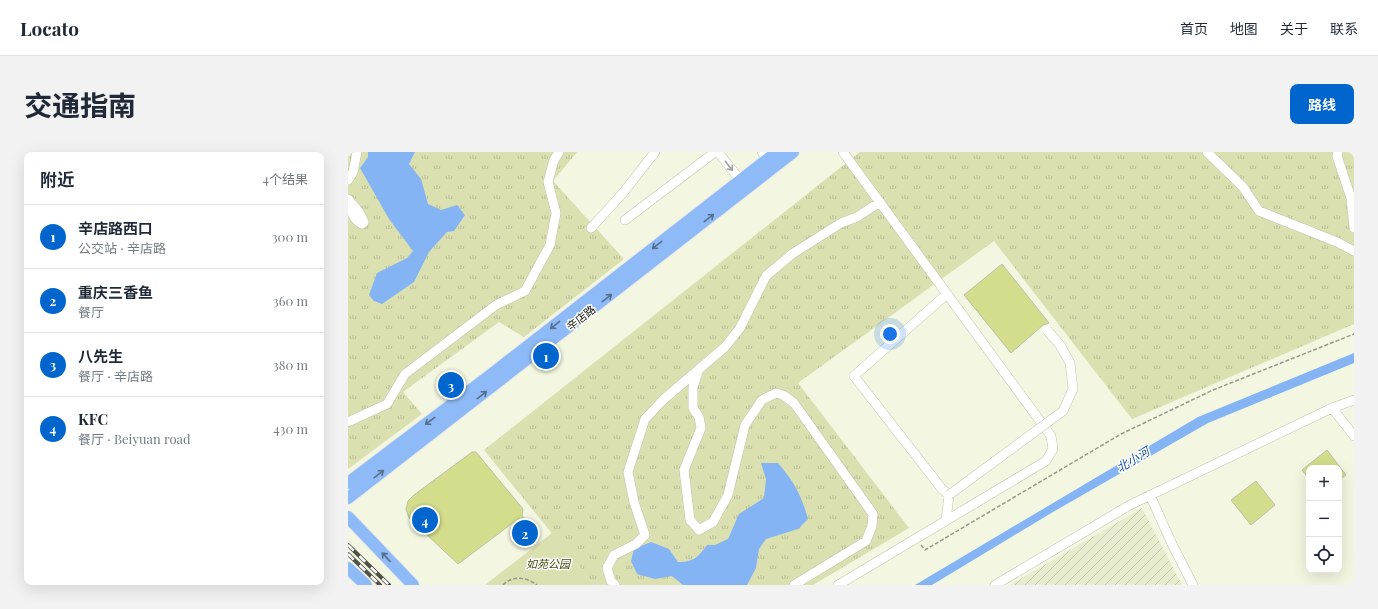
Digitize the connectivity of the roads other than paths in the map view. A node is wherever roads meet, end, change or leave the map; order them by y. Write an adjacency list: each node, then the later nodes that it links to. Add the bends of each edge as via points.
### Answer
1 (357, 152): 11 (street, via 353,172)
2 (559, 152): 23 (street, via 548,182 556,213 550,245 525,291 496,305 405,374 387,404)
3 (655, 152): 15 (street)
4 (715, 152): 14 (street)
5 (718, 152): 12 (street, one-way to 12)
6 (793, 152): 28 (main road, 辛店路, one-way to 6)
7 (843, 152): 13 (street)
8 (1207, 152): 17 (street, via 1243,187 1259,211)
9 (1338, 152): 16 (street, via 1337,156 1351,198)
10 (768, 154): 12 (main road, 辛店路)
11 (348, 180)
12 (740, 180): 25 (main road, 辛店路, one-way to 25)
13 (880, 202): 18 (street); 20 (street, via 857,218 841,223 792,254 766,276 740,328 726,347)
14 (625, 220)
15 (591, 228)
16 (1354, 228)
17 (1354, 251)
18 (947, 294): 26 (street, via 854,376); 29 (street, via 1051,436 1053,449 1046,461)
19 (1047, 330): 26 (street, bridge, via 1060,345 1070,363 1073,389 1063,411)
20 (698, 372): 34 (street, via 664,399 645,419 628,472 634,502 645,535 636,544 614,556 607,568); 35 (street, via 693,388 693,408 699,417 700,428 684,470 690,520 699,530 713,522 728,495 745,425 762,400 776,393 794,404 873,514 872,526 866,541)
21 (1354, 400): 22 (street)
22 (1332, 408): 24 (street); 27 (street)
23 (348, 422)
24 (1354, 436)
25 (348, 483)
26 (949, 495): 29 (street)
27 (1150, 495): 37 (street); 38 (street)
28 (348, 498)
29 (946, 520): 36 (street)
30 (349, 521): 33 (main road, one-way to 30)
31 (348, 568): 32 (main road)
32 (366, 585)
33 (413, 585)
34 (615, 585)
35 (794, 585)
36 (838, 585)
37 (995, 585)
38 (1193, 585)

